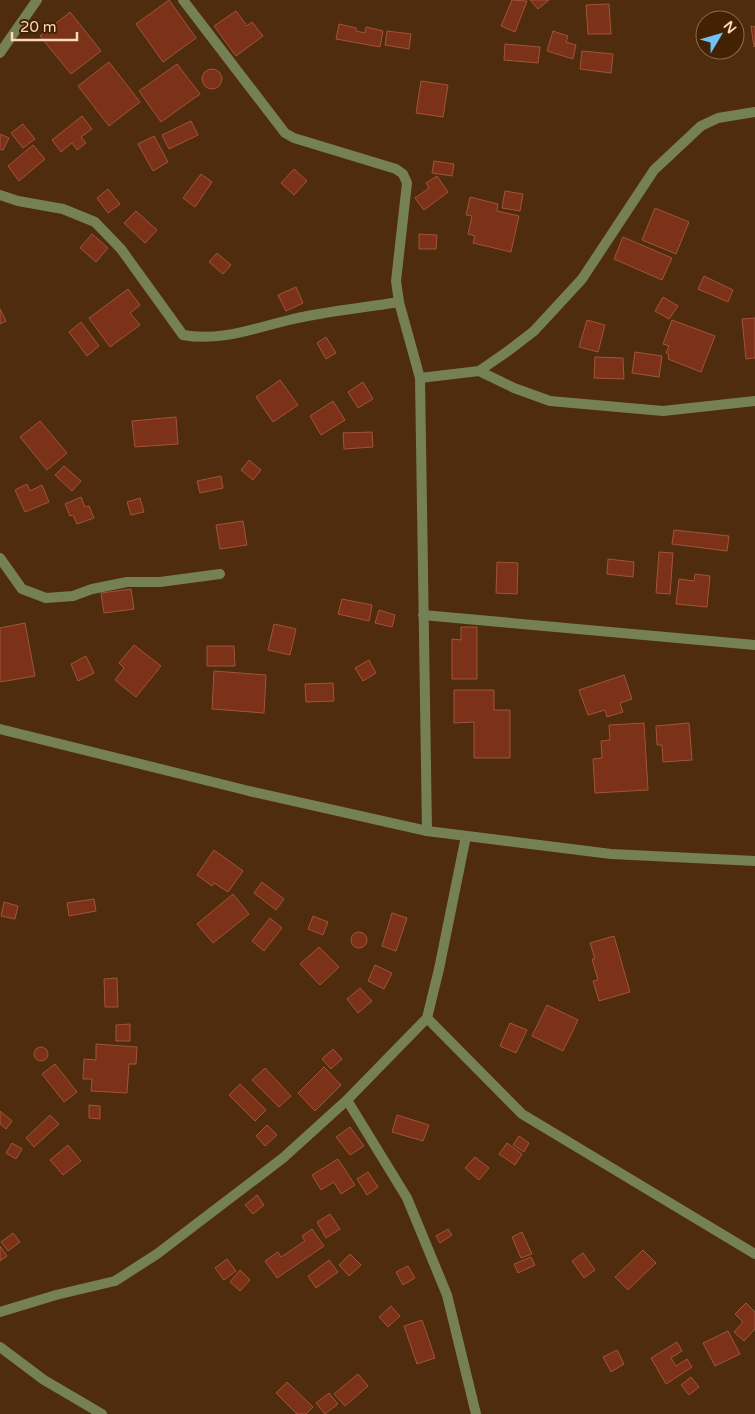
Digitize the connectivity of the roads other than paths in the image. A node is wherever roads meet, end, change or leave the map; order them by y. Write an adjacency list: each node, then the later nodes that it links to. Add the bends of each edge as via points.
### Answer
1 (37, 0): 3 (street)
2 (183, 0): 6 (street, via 285,133 403,174 407,183 396,281)
3 (0, 53)
4 (755, 112): 7 (street, via 718,118 701,126 654,170 582,279 534,331)
5 (0, 195): 6 (street, via 63,209 94,222 121,249 183,335 248,332 290,320)
6 (399, 302): 8 (street)
7 (479, 371): 8 (street); 9 (street, via 550,401 663,411)
8 (420, 378): 12 (street)
9 (755, 401)
10 (0, 558): 11 (street, via 22,589 46,598 73,596 127,582 160,582)
11 (220, 574)
12 (423, 616): 13 (street); 15 (street)
13 (755, 645)
14 (0, 729): 15 (street)
15 (427, 831): 16 (street)
16 (466, 836): 17 (street, via 611,854); 18 (street)
17 (755, 861)
18 (427, 1018): 19 (street); 20 (street, via 522,1114)
19 (347, 1100): 21 (street, via 283,1158 157,1254 116,1280); 24 (street, via 407,1198 447,1295)
20 (755, 1254)
21 (0, 1312)
22 (0, 1346): 23 (street, via 44,1380)
23 (102, 1414)
24 (476, 1414)

